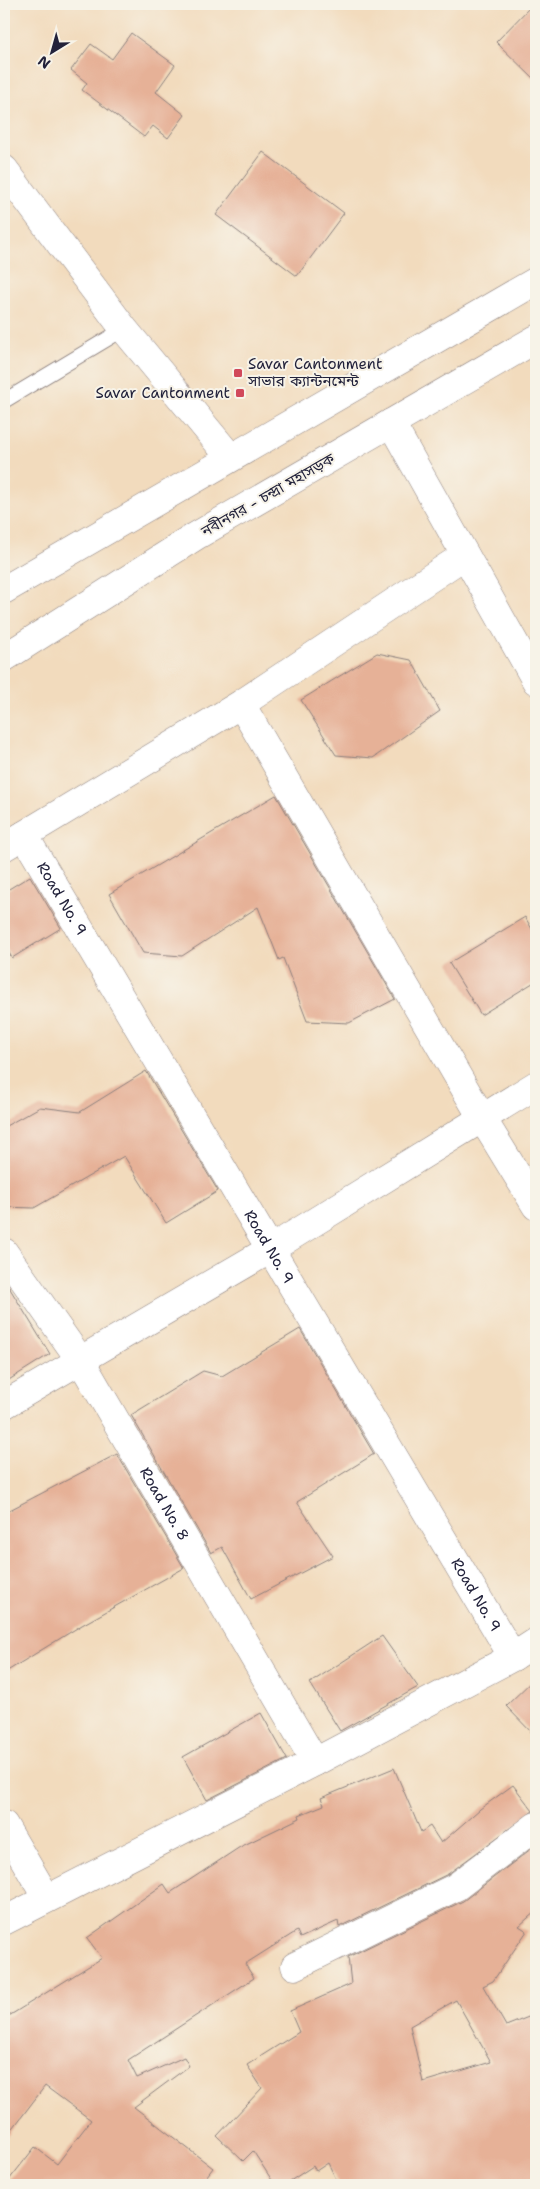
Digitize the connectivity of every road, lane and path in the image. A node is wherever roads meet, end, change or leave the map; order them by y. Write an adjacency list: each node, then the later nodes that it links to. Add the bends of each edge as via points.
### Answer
1 (4, 170): 3 (main road)
2 (536, 280): 7 (main road)
3 (124, 329): 5 (lane); 7 (main road)
4 (536, 338): 6 (main road, নবীনগর - চন্দ্রা মহাসড়ক)
5 (4, 401)
6 (390, 423): 8 (main road); 10 (main road, নবীনগর - চন্দ্রা মহাসড়ক, via 196,536)
7 (230, 457): 9 (main road)
8 (465, 555): 11 (main road); 12 (main road)
9 (4, 590)
10 (4, 658)
11 (536, 681)
12 (240, 704): 13 (main road); 15 (main road)
13 (14, 841): 17 (main road, Road No. 9)
14 (536, 1085): 15 (main road)
15 (482, 1118): 16 (main road); 17 (main road)
16 (536, 1206)
17 (269, 1250): 19 (main road); 22 (main road, Road No. 9)
18 (4, 1252): 19 (main road, Road No. 8)
19 (81, 1361): 20 (main road); 23 (main road, Road No. 8)
20 (4, 1404)
21 (536, 1642): 22 (main road)
22 (513, 1657): 23 (main road)
23 (315, 1762): 26 (main road)
24 (4, 1825): 26 (main road)
25 (536, 1826): 28 (main road, via 456,1887)
26 (46, 1897): 27 (main road)
27 (4, 1921)
28 (295, 1966)

